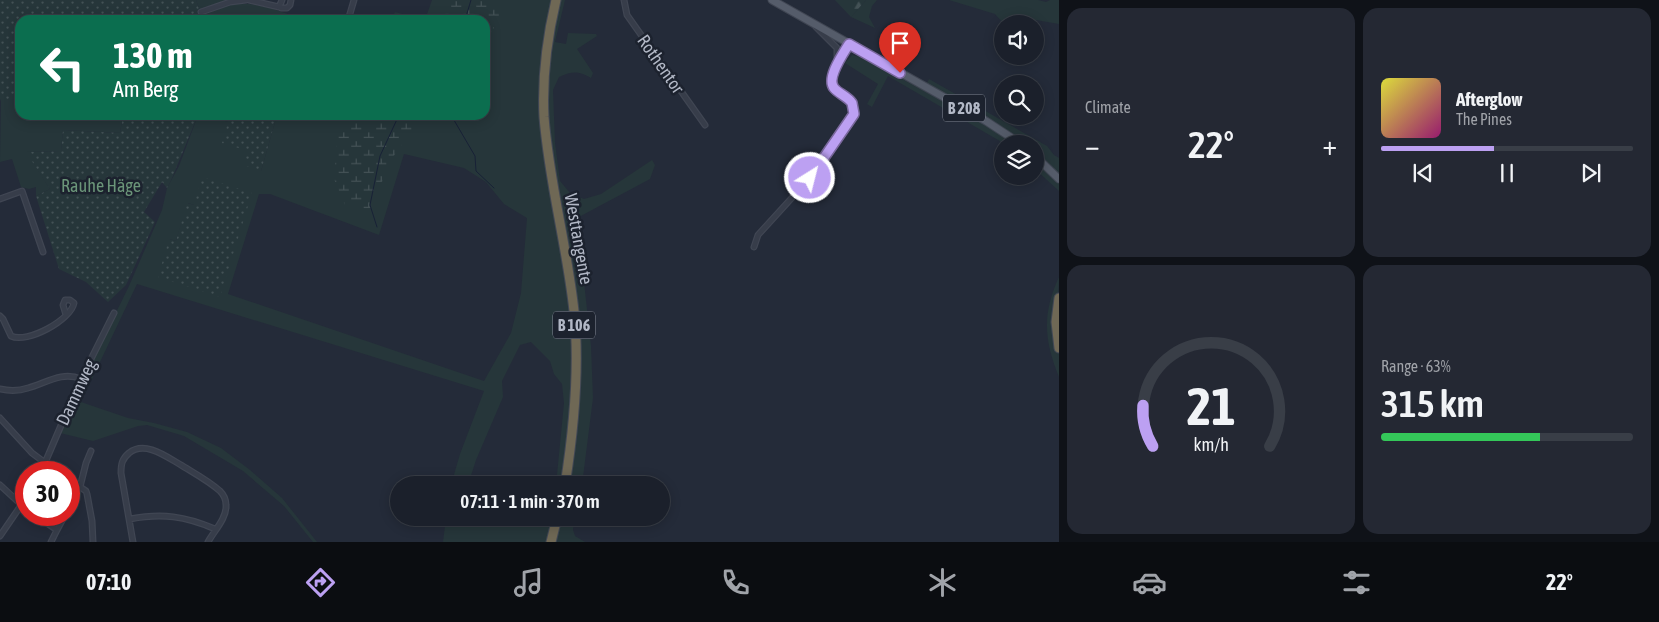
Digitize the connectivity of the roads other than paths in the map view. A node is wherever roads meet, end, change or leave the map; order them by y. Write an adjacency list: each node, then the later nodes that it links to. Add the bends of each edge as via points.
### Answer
1 (248, 0): 8 (street); 9 (street)
2 (282, 0): 8 (street)
3 (291, 0): 8 (street, via 286,8)
4 (354, 0): 10 (street)
5 (556, 0): 32 (highway, Westtangente / B 106, via 545,64 544,115 574,313 574,419)
6 (624, 0): 14 (street, Rothentor, via 627,15)
7 (772, 0): 11 (main road, B 208)
8 (280, 6)
9 (201, 12)
10 (350, 15)
11 (816, 26): 12 (main road, B 208); 13 (street, via 837,48)
12 (849, 44): 13 (street); 15 (main road, B 208)
13 (836, 66): 19 (street, via 832,84 852,103 852,118 810,178 758,235)
14 (705, 125)
15 (1007, 135)
16 (1044, 165): 17 (main road)
17 (1059, 179)
18 (0, 198): 20 (street, via 22,191)
19 (754, 247)
20 (43, 252)
21 (1059, 298): 25 (highway, via 1056,322)
22 (114, 313): 26 (street, Dammweg)
23 (66, 314): 24 (street, via 58,323 20,338 11,336)
24 (0, 316)
25 (1059, 348)
26 (81, 379): 27 (street, via 62,376 21,390); 31 (street, Dammweg)
27 (0, 389)
28 (0, 418): 30 (street)
29 (91, 451): 34 (street)
30 (43, 461)
31 (44, 461)
32 (566, 476)
33 (0, 485): 35 (street)
34 (80, 487): 45 (street, via 88,494)
35 (15, 499)
36 (15, 514): 43 (street)
37 (130, 519): 42 (street, via 175,516); 42 (street, via 121,463 134,449 146,448 181,465 221,492 227,507); 46 (street)
38 (52, 526): 41 (street)
39 (60, 526): 41 (street)
40 (555, 526): 48 (highway)
41 (58, 530): 44 (street)
42 (215, 530): 47 (street)
43 (0, 536)
44 (51, 542)
45 (93, 542)
46 (133, 542)
47 (208, 542)
48 (551, 542)

